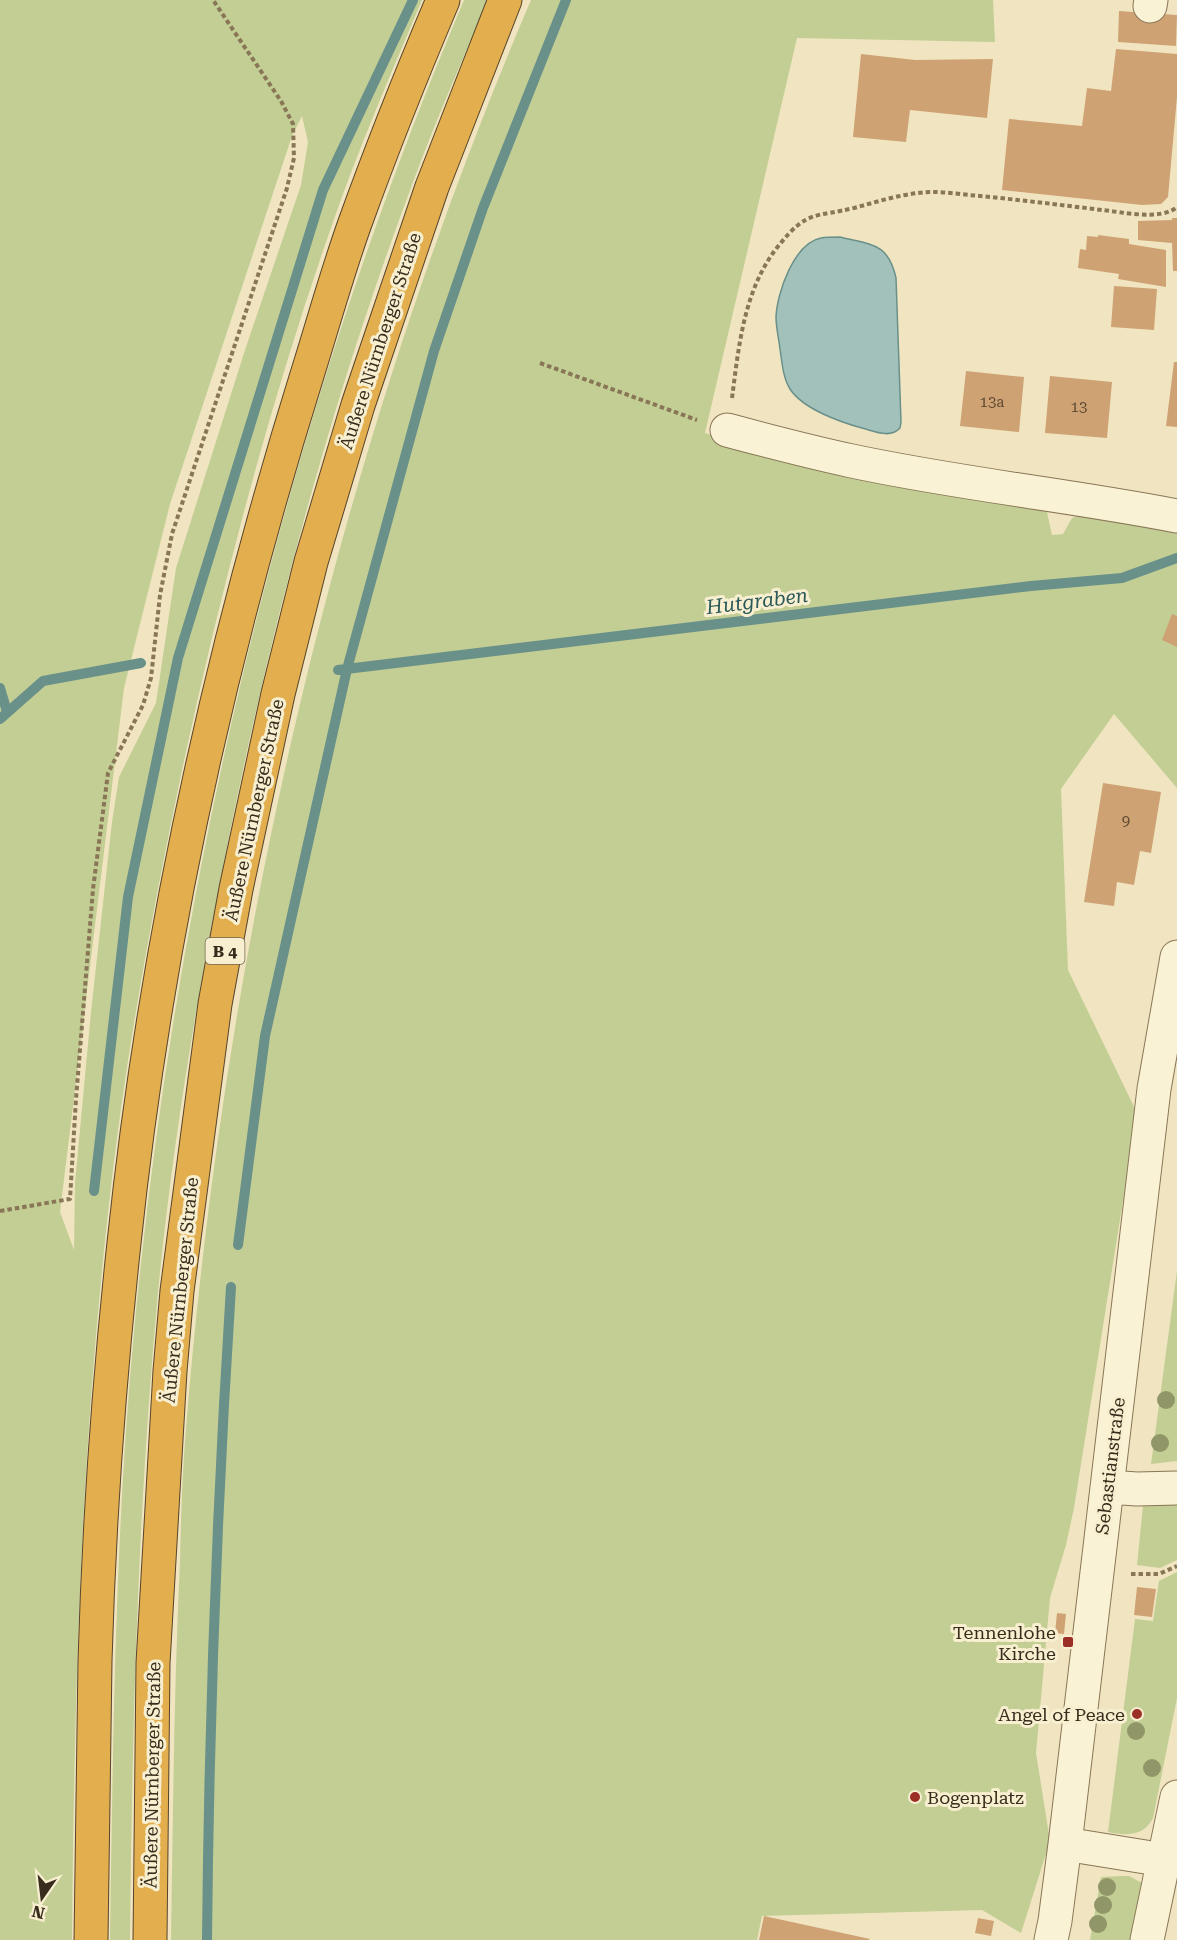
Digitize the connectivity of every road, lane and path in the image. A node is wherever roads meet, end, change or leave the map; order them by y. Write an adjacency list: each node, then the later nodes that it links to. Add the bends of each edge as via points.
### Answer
1 (213, 0): 10 (path, via 293,124 294,158 172,534 160,595 151,678 143,705 108,773 92,901 70,1199)
2 (443, 0): 18 (highway, via 354,225 262,524 208,741 176,892 133,1162 114,1343 100,1539)
3 (506, 0): 19 (highway, Äußere Nürnberger Straße / B 4, via 432,187 358,405 311,562 236,889 215,1004 170,1371 153,1663)
4 (1177, 207): 6 (path, via 1147,215 933,192 810,216 778,245 753,292 742,327)
5 (540, 363): 6 (path)
6 (727, 430): 7 (street, via 852,461)
7 (1177, 516)
8 (1177, 957): 9 (street, Sebastianstraße)
9 (1165, 1090): 11 (street, Sebastianstraße)
10 (0, 1211)
11 (1107, 1487): 12 (street); 16 (street, Sebastianstraße)
12 (1177, 1488)
13 (1177, 1566): 14 (path, via 1160,1574)
14 (1146, 1573)
15 (1177, 1797): 17 (street)
16 (1065, 1844): 17 (street); 20 (street, Sebastianstraße)
17 (1164, 1860): 21 (street)
18 (92, 1940)
19 (150, 1940)
20 (1051, 1940)
21 (1147, 1940)

